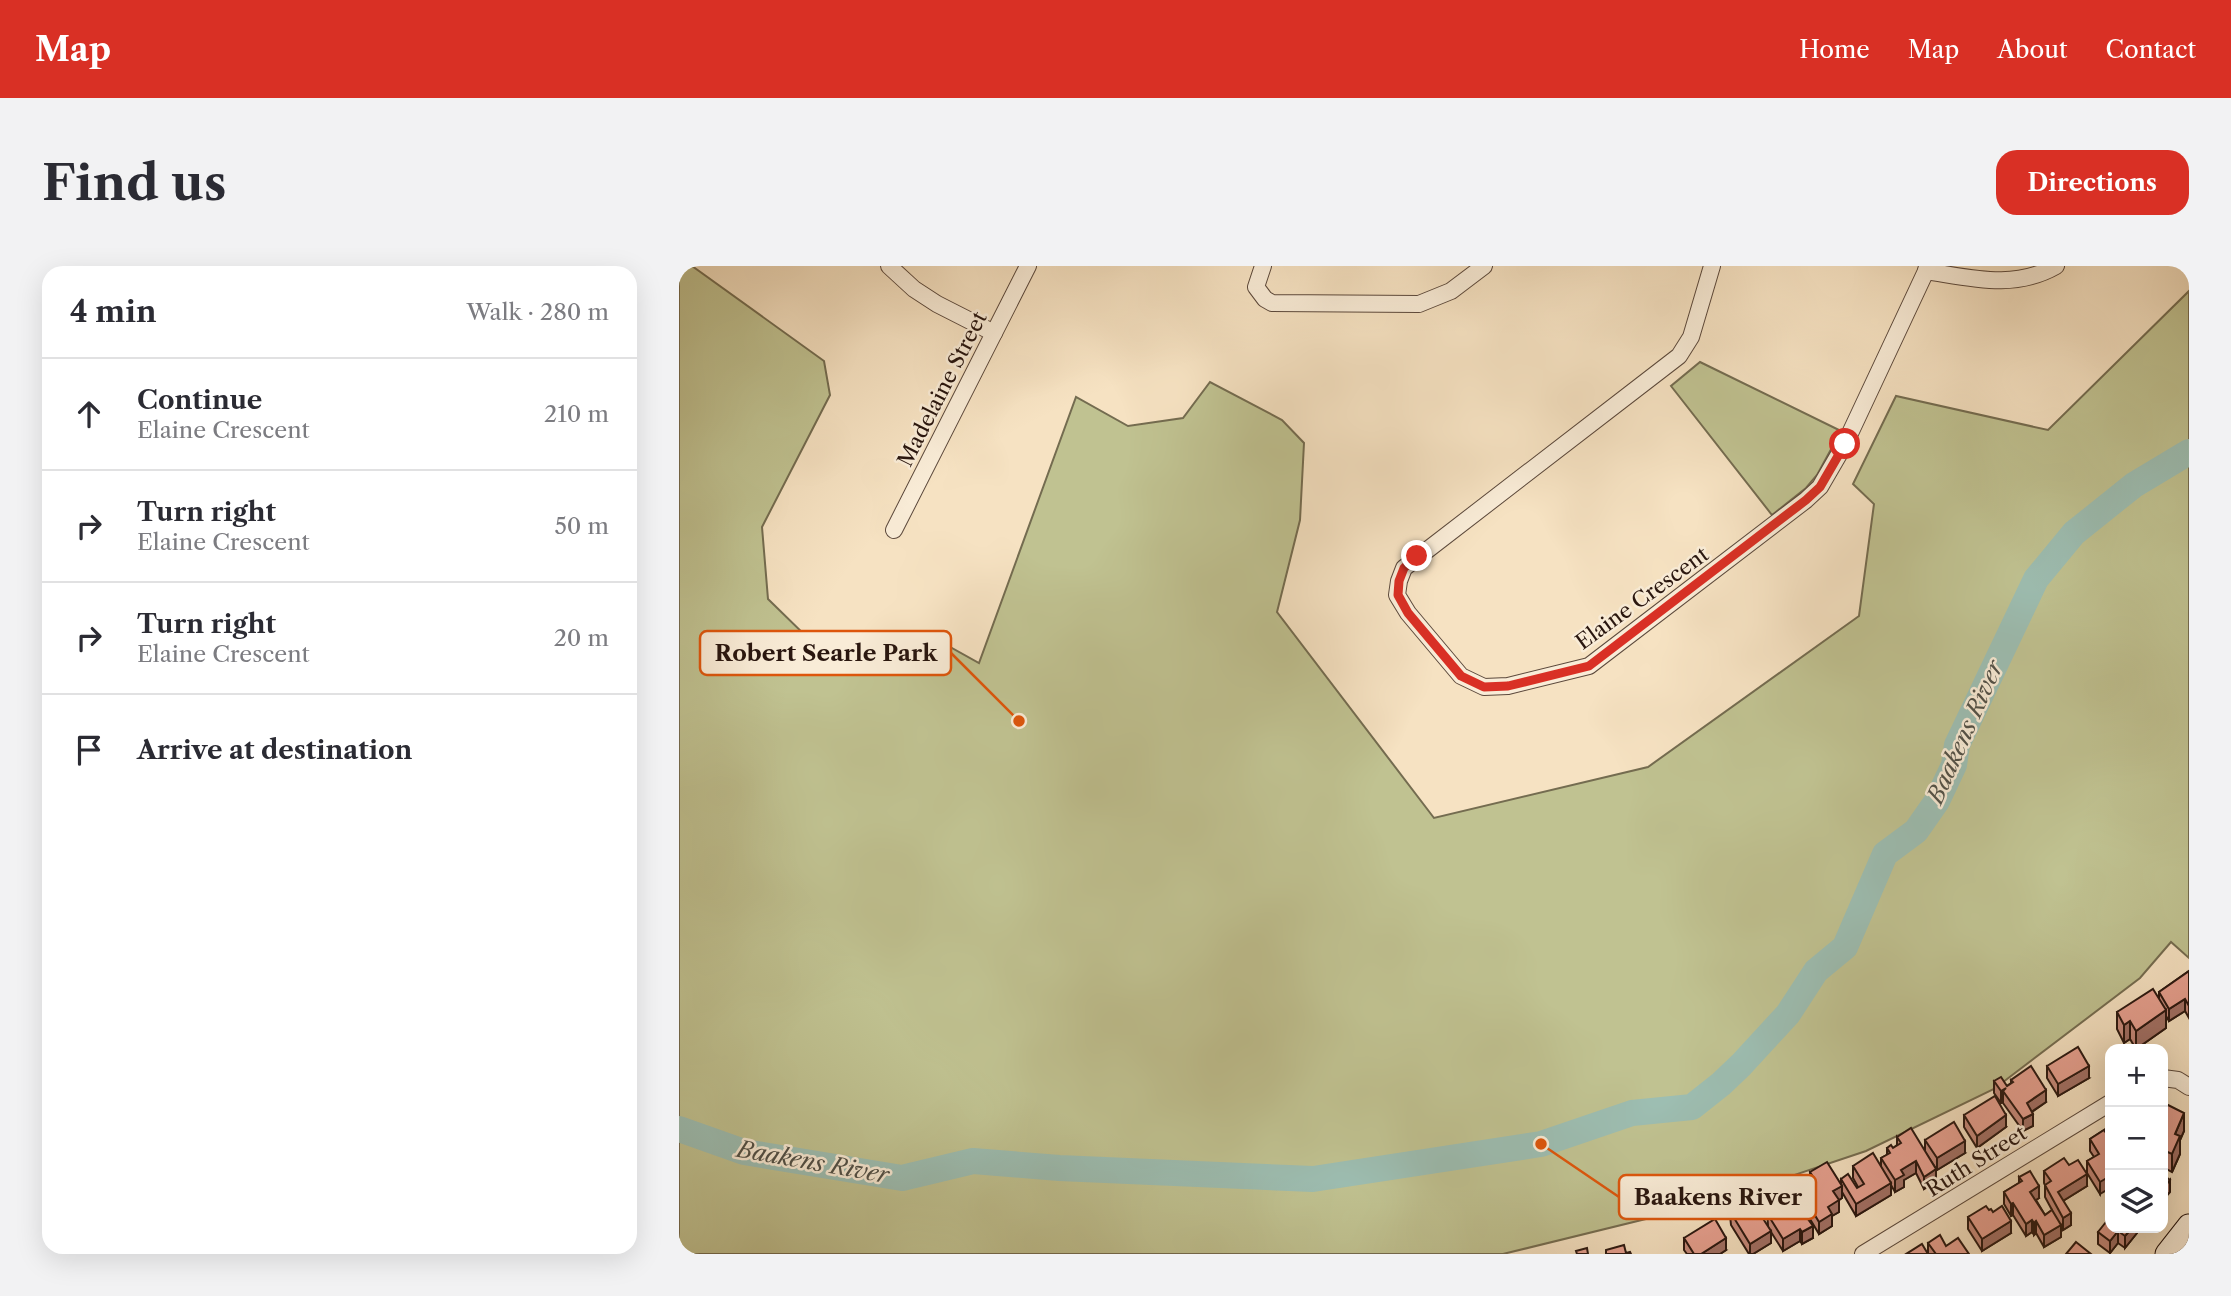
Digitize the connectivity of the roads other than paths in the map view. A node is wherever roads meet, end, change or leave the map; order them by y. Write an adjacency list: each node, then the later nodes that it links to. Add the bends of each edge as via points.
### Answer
1 (889, 266): 8 (street, via 937,304)
2 (1028, 266): 8 (street, Madelaine Street)
3 (1263, 266): 4 (street, via 1256,282 1259,293 1278,304 1419,304 1451,291)
4 (1484, 266)
5 (1712, 266): 7 (street, Elaine Crescent, via 1691,337 1679,356 1404,568 1398,595 1408,613 1473,684 1508,686 1589,666 1806,500 1820,487 1845,444)
6 (2056, 266): 7 (street, via 2011,282)
7 (1927, 269)
8 (994, 333): 9 (street, Madelaine Street)
9 (894, 530)
10 (2168, 1079): 11 (street)
11 (2189, 1087)
12 (2105, 1105): 14 (street, Ruth Street)
13 (2188, 1230): 15 (street)
14 (1863, 1254)
15 (2167, 1254)

